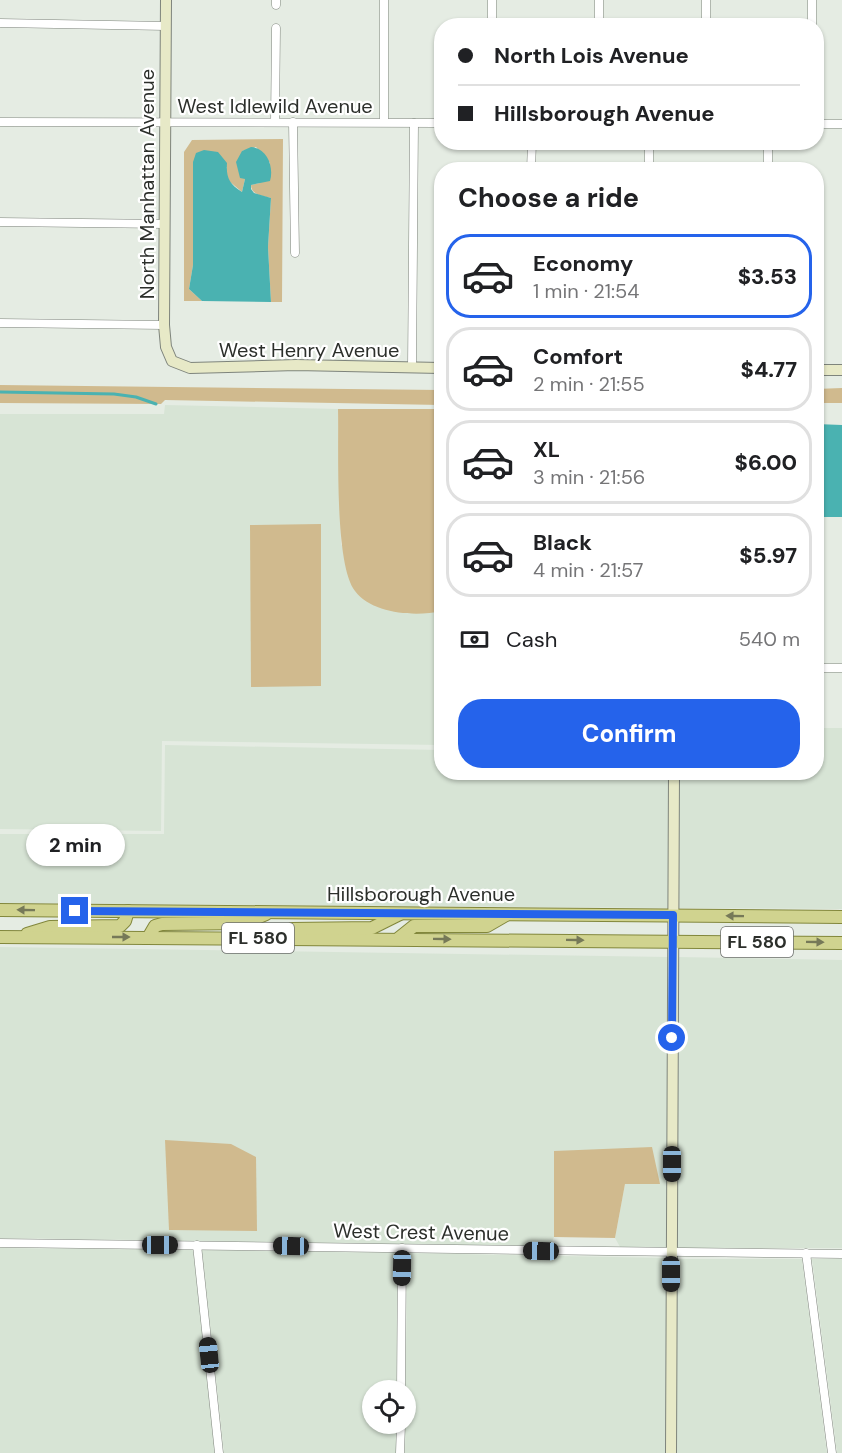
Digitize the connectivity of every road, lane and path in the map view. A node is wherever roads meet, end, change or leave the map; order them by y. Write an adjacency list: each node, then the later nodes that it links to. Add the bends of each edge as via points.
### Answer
1 (166, 0): 12 (street, North Manhattan Avenue)
2 (384, 0): 18 (street)
3 (492, 0): 7 (street)
4 (599, 0): 8 (street)
5 (706, 0): 9 (street)
6 (812, 0): 10 (street)
7 (492, 18)
8 (599, 18)
9 (706, 18)
10 (812, 18)
11 (0, 23): 12 (street)
12 (166, 26): 15 (street, North Manhattan Avenue)
13 (276, 28): 16 (street)
14 (0, 122): 15 (street, West Idlewild Avenue)
15 (166, 122): 16 (street, West Idlewild Avenue); 24 (street, North Manhattan Avenue)
16 (275, 122): 17 (street, West Idlewild Avenue)
17 (293, 122): 18 (street, West Idlewild Avenue); 25 (street)
18 (384, 122): 19 (street, West Idlewild Avenue)
19 (414, 123): 20 (street, West Idlewild Avenue); 29 (street)
20 (434, 123)
21 (824, 124): 22 (street)
22 (842, 124)
23 (0, 222): 24 (street)
24 (165, 224): 27 (street, North Manhattan Avenue)
25 (295, 253)
26 (0, 324): 27 (street)
27 (164, 325): 28 (street, North Manhattan Avenue, via 166,347 172,361)
28 (179, 363): 29 (street, West Henry Avenue, via 189,368)
29 (412, 368): 30 (street, West Henry Avenue)
30 (434, 368)
31 (824, 370): 32 (street)
32 (842, 370)
33 (824, 668): 34 (street)
34 (842, 668)
35 (674, 780): 41 (street)
36 (0, 910): 37 (main road, Hillsborough Avenue / FL 580, one-way to 36)
37 (128, 911): 38 (main road, Hillsborough Avenue / FL 580); 44 (main road, via 120,926 50,927)
38 (270, 913): 39 (main road, Hillsborough Avenue / FL 580); 45 (main road, via 245,923 162,924 155,926)
39 (402, 913): 40 (main road, Hillsborough Avenue / FL 580); 46 (main road, via 372,928 292,928)
40 (507, 914): 41 (main road, Hillsborough Avenue / FL 580); 47 (main road, via 487,926 414,926)
41 (673, 915): 42 (main road, Hillsborough Avenue / FL 580, one-way to 41); 48 (street)
42 (842, 917)
43 (0, 937): 44 (main road, FL 580)
44 (21, 937): 45 (main road, FL 580, one-way to 45)
45 (148, 938): 46 (main road, FL 580)
46 (279, 938): 47 (main road, FL 580)
47 (399, 938): 48 (main road, FL 580, one-way to 48)
48 (673, 941): 49 (main road, FL 580, one-way to 49); 53 (street)
49 (842, 943)
50 (0, 1243): 51 (street, West Crest Avenue)
51 (197, 1245): 52 (street, West Crest Avenue); 58 (street)
52 (402, 1248): 53 (street, West Crest Avenue); 56 (street)
53 (671, 1253): 54 (street, West Crest Avenue); 60 (street)
54 (806, 1253): 55 (street, West Crest Avenue); 61 (street)
55 (842, 1254)
56 (401, 1380)
57 (400, 1434): 59 (street)
58 (219, 1453)
59 (400, 1453)
60 (671, 1453)
61 (832, 1453)

